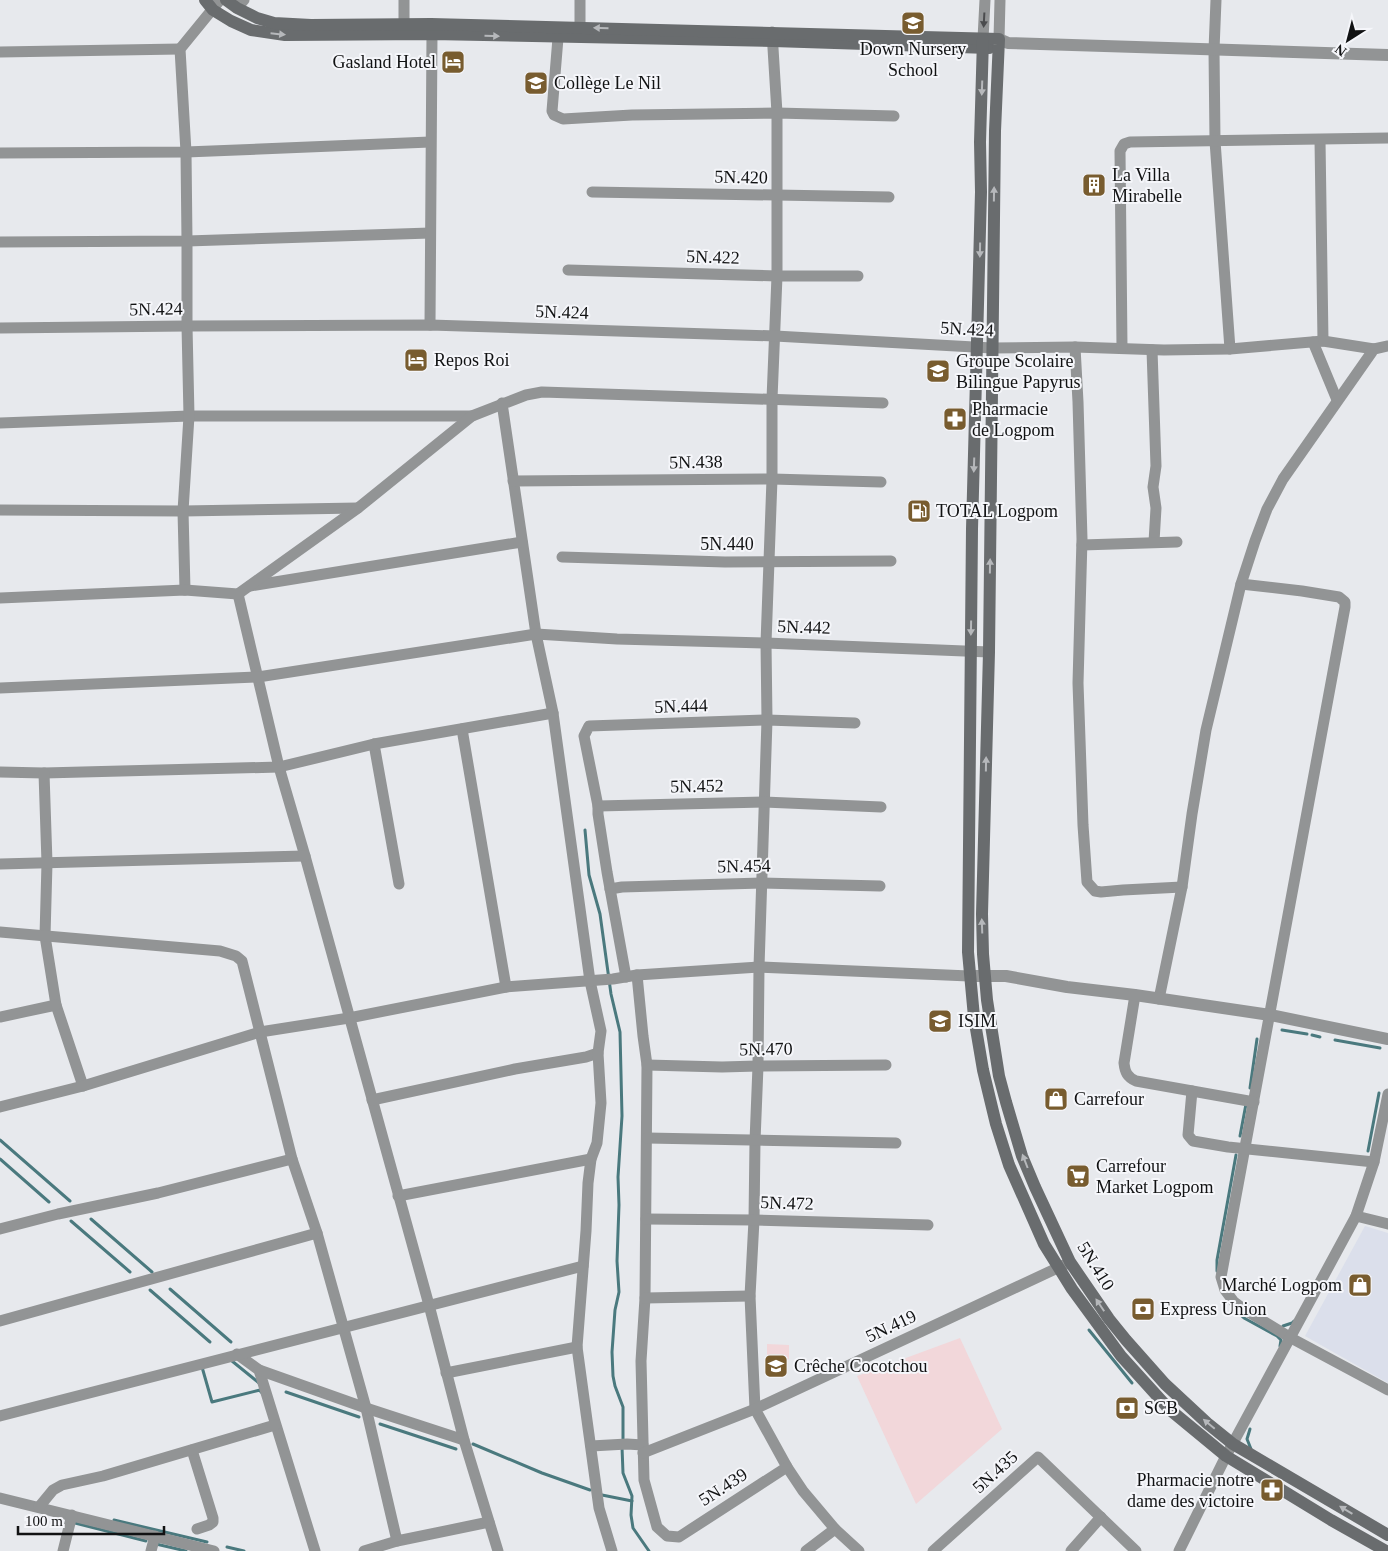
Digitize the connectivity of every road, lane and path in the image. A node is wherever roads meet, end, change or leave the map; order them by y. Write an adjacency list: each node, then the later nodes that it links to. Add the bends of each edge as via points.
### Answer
1 (226, 0): 8 (main road)
2 (404, 0): 9 (street)
3 (580, 0): 10 (street)
4 (986, 0): 14 (street, one-way to 14)
5 (1000, 0): 15 (street)
6 (1216, 0): 17 (street)
7 (213, 3): 11 (main road, one-way to 11, via 231,21 251,30 284,35); 16 (street)
8 (240, 4): 9 (main road, via 257,18 274,23 311,26)
9 (404, 24): 10 (main road)
10 (580, 33): 12 (main road); 13 (main road)
11 (432, 34): 13 (main road, one-way to 13); 25 (street)
12 (773, 37): 14 (main road); 20 (street)
13 (558, 38): 20 (street, via 552,111 563,119)
14 (983, 44): 15 (main road); 43 (main road, one-way to 43)
15 (1002, 44): 17 (street); 45 (main road, 5N.410, one-way to 15, via 995,130)
16 (180, 48): 18 (street); 26 (street)
17 (1214, 50): 19 (street); 24 (street)
18 (0, 52)
19 (1388, 55)
20 (777, 113): 21 (street); 29 (street)
21 (894, 116)
22 (1388, 138): 23 (street)
23 (1320, 140): 24 (street); 41 (street)
24 (1215, 141): 46 (street, via 1130,142 1120,150); 47 (street)
25 (430, 142): 26 (street); 31 (street)
26 (186, 152): 27 (street); 33 (street)
27 (0, 153)
28 (592, 192): 29 (street, 5N.420)
29 (777, 196): 30 (street, 5N.420); 35 (street)
30 (889, 196)
31 (430, 233): 33 (street); 37 (street)
32 (0, 242): 33 (street)
33 (187, 242): 38 (street)
34 (568, 270): 35 (street, 5N.422)
35 (776, 276): 36 (street, 5N.422); 40 (street)
36 (858, 276)
37 (430, 325): 38 (street, 5N.424); 40 (street, 5N.424)
38 (186, 326): 39 (street, 5N.424); 54 (street)
39 (0, 328)
40 (775, 336): 43 (street, 5N.424); 50 (street)
41 (1318, 342): 47 (street, 5N.424); 48 (street, 5N.424); 51 (street)
42 (1388, 346): 48 (street)
43 (977, 347): 45 (street, 5N.424); 76 (main road, one-way to 76)
44 (1075, 347): 45 (street, 5N.424); 46 (street, 5N.424); 66 (street)
45 (992, 348): 77 (main road, 5N.410, one-way to 45)
46 (1122, 348): 49 (street, 5N.424)
47 (1230, 349): 49 (street, 5N.424)
48 (1374, 349): 51 (street)
49 (1152, 350): 64 (street, via 1156,466)
50 (772, 399): 52 (street, via 542,392); 53 (street); 57 (street)
51 (1337, 400): 70 (street, via 1283,479 1267,509)
52 (502, 403): 55 (street); 58 (street)
53 (883, 403)
54 (188, 416): 55 (street); 56 (street); 62 (street)
55 (472, 416): 60 (street)
56 (0, 423)
57 (772, 478): 58 (street, 5N.438); 59 (street, 5N.438); 68 (street)
58 (513, 481): 63 (street)
59 (881, 482)
60 (358, 508): 62 (street); 72 (street)
61 (0, 510): 62 (street)
62 (183, 511): 71 (street)
63 (522, 542): 72 (street); 74 (street)
64 (1154, 542): 65 (street); 66 (street)
65 (1178, 542)
66 (1082, 545): 99 (street, via 1078,683 1087,882 1095,891 1101,892)
67 (562, 558): 68 (street, 5N.440)
68 (770, 561): 69 (street, 5N.440); 75 (street)
69 (891, 561)
70 (1241, 584): 99 (street, via 1206,730); 112 (street, via 1339,597 1345,602)
71 (185, 590): 72 (street); 73 (street)
72 (242, 590): 78 (street)
73 (0, 598)
74 (536, 634): 75 (street, 5N.442); 78 (street, 5N.442); 80 (street)
75 (766, 643): 76 (street, 5N.442); 81 (street)
76 (971, 651): 77 (street, 5N.442); 94 (main road)
77 (989, 652): 95 (main road, 5N.410, one-way to 77)
78 (258, 677): 79 (street, 5N.442); 85 (street)
79 (0, 688)
80 (553, 713): 83 (street); 107 (street)
81 (767, 720): 82 (street, 5N.444); 88 (street); 89 (street, 5N.444, via 590,726 584,736)
82 (855, 723)
83 (462, 729): 84 (street); 108 (street)
84 (374, 744): 85 (street); 97 (street)
85 (279, 767): 87 (street); 91 (street)
86 (0, 772): 87 (street)
87 (44, 773): 92 (street)
88 (764, 802): 89 (street, 5N.452); 90 (street, 5N.452); 96 (street)
89 (598, 806): 100 (street)
90 (881, 807)
91 (306, 856): 92 (street); 114 (street)
92 (47, 863): 93 (street); 102 (street)
93 (0, 864)
94 (968, 877): 95 (main road); 106 (main road)
95 (983, 877): 104 (main road, 5N.410, one-way to 95)
96 (762, 883): 98 (street, 5N.454); 100 (street, 5N.454); 103 (street)
97 (399, 884)
98 (880, 886)
99 (1182, 887): 110 (street)
100 (610, 889): 105 (street)
101 (0, 932): 102 (street)
102 (45, 936): 111 (street); 115 (street, via 228,952 242,961)
103 (759, 967): 105 (street); 106 (street); 120 (street)
104 (984, 975): 106 (street); 109 (street); 142 (main road, 5N.410, one-way to 104, via 1034,1187 1010,1118 999,1076)
105 (632, 976): 107 (street); 118 (street)
106 (969, 976): 144 (main road, via 983,1070 996,1124 1021,1194)
107 (593, 981): 108 (street); 117 (street, via 600,1031)
108 (506, 987): 114 (street)
109 (1135, 995): 110 (street); 122 (street, via 1125,1072 1136,1081)
110 (1159, 999): 112 (street)
111 (56, 1005): 113 (street); 121 (street)
112 (1270, 1014): 116 (street); 125 (street)
113 (0, 1017)
114 (349, 1018): 115 (street); 124 (street)
115 (260, 1032): 121 (street); 131 (street)
116 (1388, 1039)
117 (598, 1053): 124 (street); 132 (street, via 601,1103 597,1143)
118 (647, 1065): 120 (street, 5N.470); 127 (street)
119 (886, 1065): 120 (street, 5N.470)
120 (758, 1066): 128 (street)
121 (83, 1086): 126 (street)
122 (1192, 1091): 125 (street); 130 (street, via 1190,1138)
123 (1388, 1094): 133 (street)
124 (372, 1100): 134 (street)
125 (1254, 1102): 130 (street)
126 (0, 1107)
127 (648, 1138): 128 (street); 136 (street)
128 (755, 1141): 129 (street); 137 (street)
129 (896, 1143)
130 (1244, 1148): 133 (street); 150 (street, via 1221,1277 1234,1302)
131 (292, 1159): 140 (street); 141 (street)
132 (591, 1159): 134 (street); 143 (street)
133 (1374, 1162): 135 (street)
134 (398, 1196): 147 (street)
135 (1356, 1216): 138 (street); 150 (street)
136 (646, 1219): 137 (street, 5N.472); 146 (street)
137 (754, 1220): 139 (street, 5N.472); 145 (street)
138 (1388, 1224)
139 (928, 1225)
140 (0, 1229)
141 (317, 1234): 148 (street); 149 (street)
142 (1070, 1262): 144 (street, 5N.419); 161 (main road, 5N.410, one-way to 142, via 1190,1408 1145,1363 1109,1319)
143 (584, 1266): 147 (street); 151 (street)
144 (1058, 1268): 157 (street, 5N.419); 165 (main road, via 1138,1375 1169,1409)
145 (750, 1296): 146 (street); 157 (street)
146 (645, 1298): 163 (street, via 641,1361)
147 (429, 1305): 149 (street); 154 (street)
148 (0, 1322)
149 (343, 1327): 152 (street); 156 (street)
150 (1290, 1338): 155 (street); 161 (street)
151 (577, 1347): 154 (street); 162 (street)
152 (238, 1354): 153 (street); 158 (street)
153 (259, 1370): 156 (street); 159 (street)
154 (446, 1373): 160 (street)
155 (1388, 1390)
156 (366, 1408): 160 (street); 176 (street)
157 (755, 1409): 163 (street, 5N.419); 166 (street)
158 (0, 1416)
159 (275, 1425): 164 (street); 180 (street)
160 (464, 1440): 171 (street)
161 (1233, 1444): 165 (street); 175 (main road, 5N.410, one-way to 161)
162 (591, 1446): 163 (street, via 622,1445); 183 (street, via 599,1508)
163 (643, 1449): 166 (street, 5N.439, via 644,1480 658,1527 667,1536 679,1537)
164 (192, 1450): 168 (street, via 62,1485 53,1490); 172 (street, via 213,1518 209,1525)
165 (1226, 1456): 189 (street); 190 (main road)
166 (787, 1467): 173 (street, via 802,1491)
167 (0, 1498): 168 (street)
168 (39, 1507): 169 (street)
169 (72, 1515): 174 (street); 177 (street)
170 (1101, 1517): 186 (street, 5N.435, via 1038,1457); 187 (street); 188 (street, 5N.435)
171 (489, 1522): 176 (street); 182 (street)
172 (197, 1529)
173 (835, 1529): 184 (street); 185 (street)
174 (155, 1536): 178 (street); 179 (street)
175 (1388, 1536)
176 (397, 1541): 181 (street)
177 (63, 1551)
178 (151, 1551)
179 (214, 1551)
180 (315, 1551)
181 (364, 1551)
182 (498, 1551)
183 (612, 1551)
184 (806, 1551)
185 (859, 1551)
186 (933, 1551)
187 (1071, 1551)
188 (1136, 1551)
189 (1179, 1551)
190 (1386, 1551)

